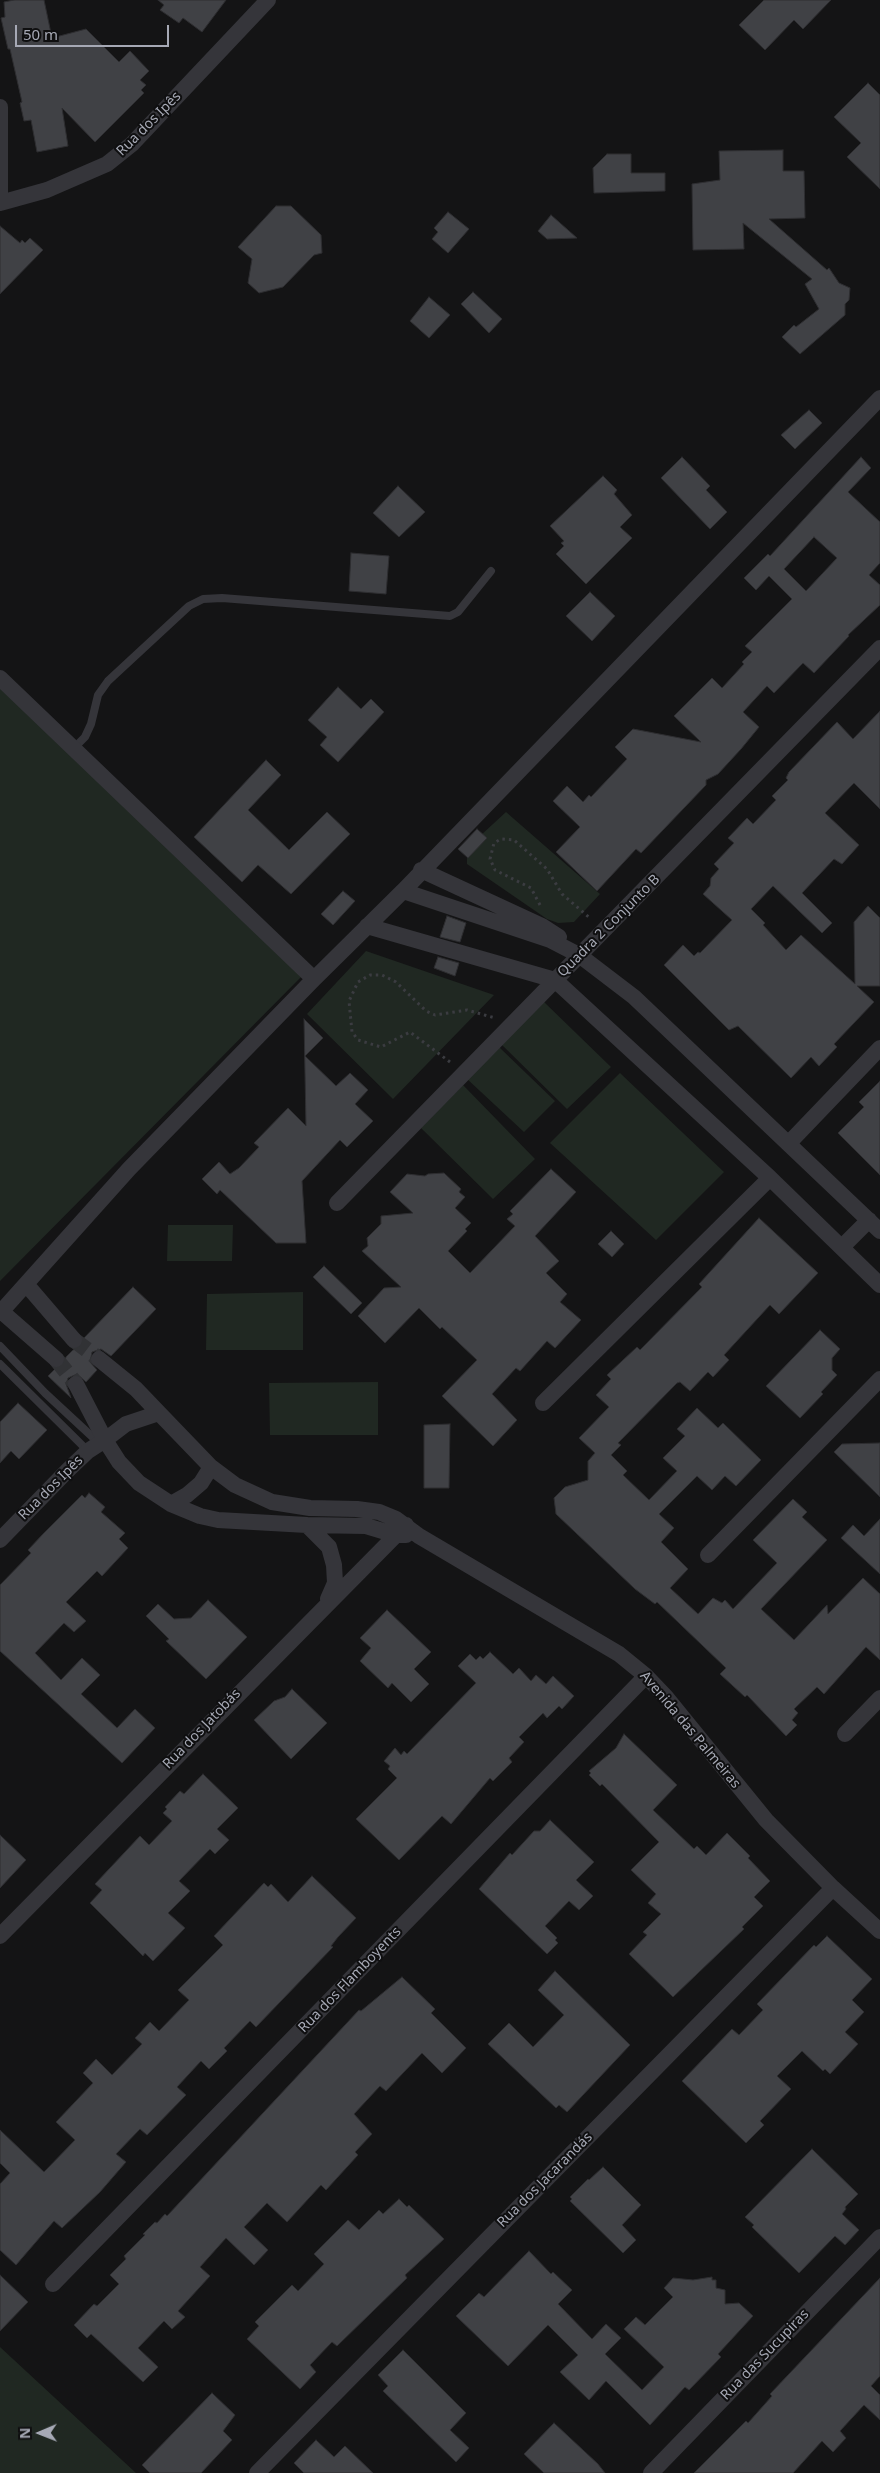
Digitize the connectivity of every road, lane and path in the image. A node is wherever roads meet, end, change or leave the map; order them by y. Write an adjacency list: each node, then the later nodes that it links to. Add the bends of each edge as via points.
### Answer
1 (268, 0): 3 (street, Rua dos Ipês, via 132,144 107,164 47,190)
2 (0, 107): 3 (street)
3 (0, 203)
4 (880, 398): 9 (street)
5 (491, 571): 8 (lane, via 458,612 450,616 204,599 189,606 108,680 98,695 85,737)
6 (880, 648): 13 (street, Quadra 2 Conjunto B)
7 (0, 678): 8 (street)
8 (73, 749): 15 (street)
9 (421, 870): 10 (street); 12 (street)
10 (403, 891): 11 (street); 14 (street, via 550,940)
11 (367, 926): 15 (street); 16 (street)
12 (542, 926): 13 (path, via 539,900 531,888 494,870 491,848 502,839 514,840 547,869 562,894); 14 (street)
13 (605, 931): 14 (street, Quadra 2 Conjunto B)
14 (580, 954): 16 (street, Quadra 2 Conjunto B); 20 (street, via 634,997)
15 (314, 979): 25 (street, via 129,1169)
16 (555, 980): 17 (street, Quadra 2 Conjunto B); 21 (street)
17 (512, 1023): 19 (street, Quadra 2 Conjunto B); 19 (path, via 467,1010 435,1015 426,1011 396,982 382,975 358,982 349,1001 352,1032 358,1040 381,1047 410,1032)
18 (880, 1048): 20 (street)
19 (466, 1072): 22 (street, Quadra 2 Conjunto B)
20 (789, 1143): 23 (street)
21 (770, 1178): 24 (street); 33 (street)
22 (337, 1203)
23 (874, 1226): 24 (street)
24 (842, 1247): 26 (street)
25 (26, 1284): 27 (street); 27 (street, via 71,1337 53,1356)
26 (880, 1285)
27 (1, 1312)
28 (0, 1346): 35 (lane)
29 (99, 1359): 34 (street, Avenida das Palmeiras, via 136,1388)
30 (0, 1364): 35 (lane)
31 (880, 1379): 41 (street)
32 (76, 1384): 35 (street, Avenida das Palmeiras)
33 (543, 1403)
34 (159, 1413): 35 (street, via 126,1424); 36 (street, Avenida das Palmeiras)
35 (97, 1445): 37 (street, Avenida das Palmeiras, via 138,1483); 40 (street, Rua dos Ipês)
36 (211, 1467): 37 (street, via 201,1483); 39 (street, Avenida das Palmeiras, via 235,1485 272,1502 379,1512)
37 (171, 1504): 38 (street, Avenida das Palmeiras, via 218,1520)
38 (307, 1525): 39 (street, Avenida das Palmeiras); 42 (street, via 329,1547)
39 (396, 1527): 42 (street); 43 (street, Rua dos Jatobás); 44 (street, Avenida das Palmeiras, via 419,1536 575,1626)
40 (0, 1540)
41 (708, 1555)
42 (335, 1583): 43 (street)
43 (326, 1603): 49 (street, Rua dos Jatobás)
44 (646, 1676): 47 (street, Avenida das Palmeiras, via 766,1820); 51 (street, Rua dos Flamboyents)
45 (880, 1698): 46 (street)
46 (845, 1734)
47 (833, 1888): 48 (street, Avenida das Palmeiras); 52 (street, Rua dos Jacarandás)
48 (880, 1931)
49 (0, 1936)
50 (880, 2236): 53 (street, Rua das Sucupiras)
51 (53, 2284)
52 (257, 2473)
53 (651, 2473)

